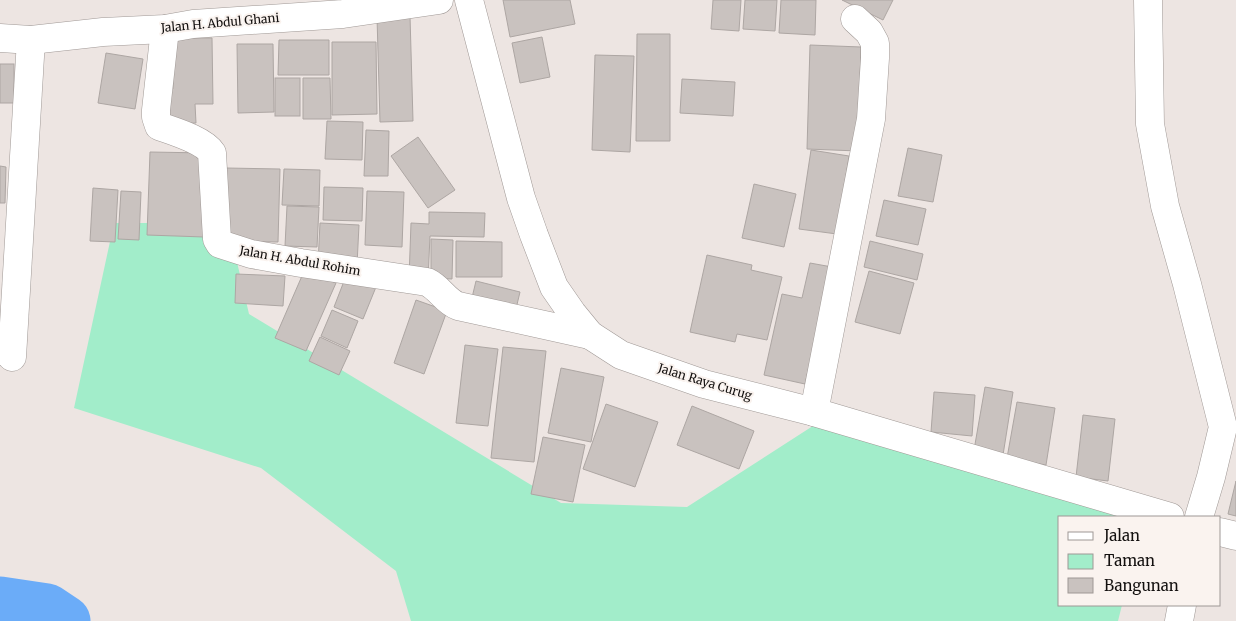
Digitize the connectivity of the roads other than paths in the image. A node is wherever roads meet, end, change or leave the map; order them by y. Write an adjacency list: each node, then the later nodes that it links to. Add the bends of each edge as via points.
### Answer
1 (439, 0): 5 (street, Jalan H. Abdul Ghani, via 343,14)
2 (469, 0): 8 (street, Jalan Raya Curug, via 521,198 534,235 554,286)
3 (1148, 0): 12 (street, via 1150,124 1163,197 1223,427)
4 (855, 19): 10 (street, via 869,32 874,43 876,58 871,119)
5 (165, 28): 7 (street, Jalan H. Abdul Ghani); 8 (street, Jalan H. Abdul Rohim, via 157,122 159,126 207,147 212,153 217,239 220,244 251,254 300,263 427,282 458,306)
6 (0, 38): 7 (street, Jalan H. Abdul Ghani)
7 (32, 40): 9 (street)
8 (590, 335): 10 (street, Jalan Raya Curug, via 621,355 704,384)
9 (12, 357)
10 (814, 412): 11 (street, Jalan Raya Curug)
11 (1167, 516)
12 (1198, 516)
13 (1221, 532): 14 (street)
14 (1236, 536)
15 (1182, 606): 16 (street)
16 (1179, 621)

